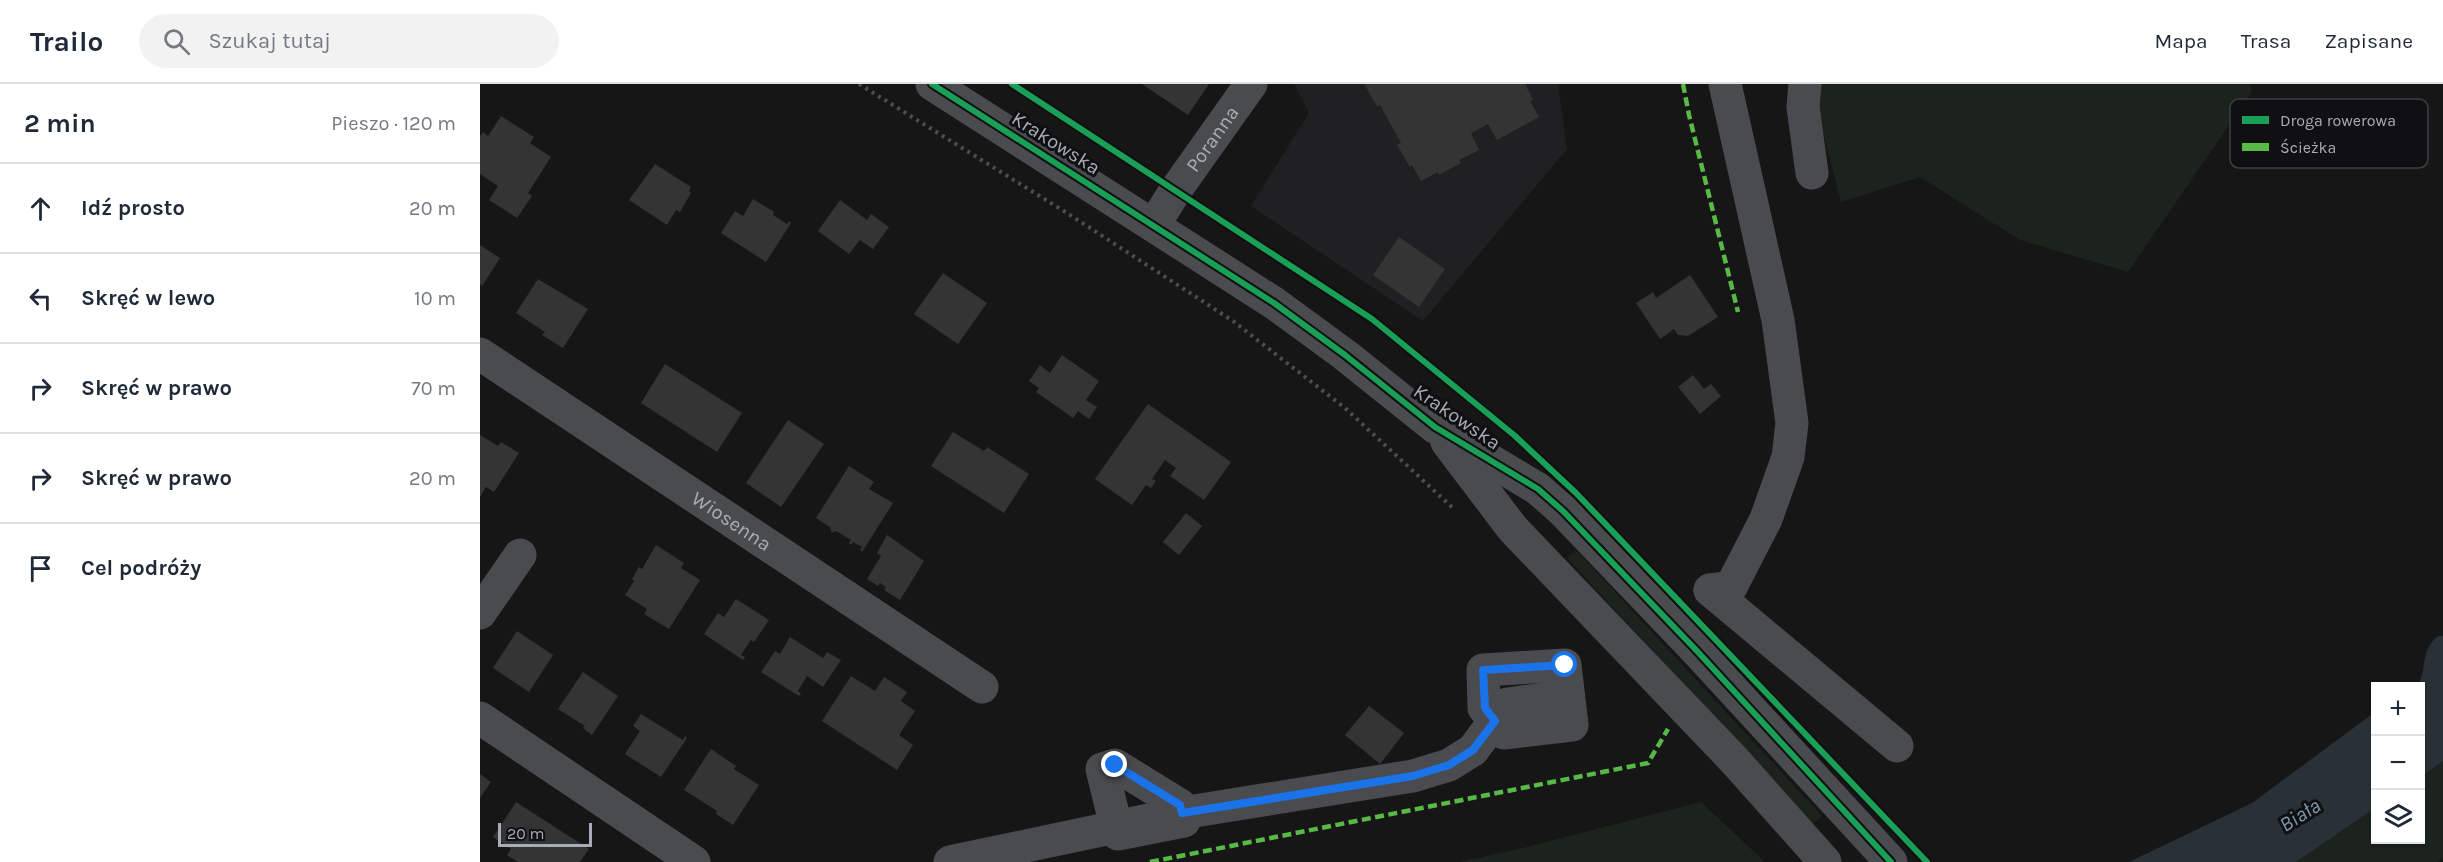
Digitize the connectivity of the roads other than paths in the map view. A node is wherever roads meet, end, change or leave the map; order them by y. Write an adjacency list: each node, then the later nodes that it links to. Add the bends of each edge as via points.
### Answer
1 (932, 84): 5 (street, Krakowska)
2 (1251, 84): 7 (street, Poranna)
3 (1725, 84): 15 (street, via 1778,320 1792,423 1788,457 1766,519 1731,587 1710,590)
4 (1805, 84): 6 (street, via 1803,107)
5 (970, 94): 7 (street, Krakowska)
6 (1812, 173)
7 (1154, 225): 9 (street, Krakowska, via 1274,303)
8 (480, 354): 12 (street, Wiosenna)
9 (1435, 427): 18 (street, Krakowska, via 1513,529 1736,761); 21 (street, Krakowska, via 1538,489 1563,511)
10 (520, 555): 11 (street)
11 (480, 613)
12 (982, 687)
13 (1566, 696): 16 (street, via 1507,705 1473,750 1449,765 1413,776)
14 (480, 718): 19 (street)
15 (1898, 746)
16 (1182, 813): 17 (street); 17 (street, via 1180,805 1115,765 1102,769)
17 (1116, 828): 20 (street)
18 (1819, 855)
19 (694, 862)
20 (950, 862)
21 (1891, 862)

